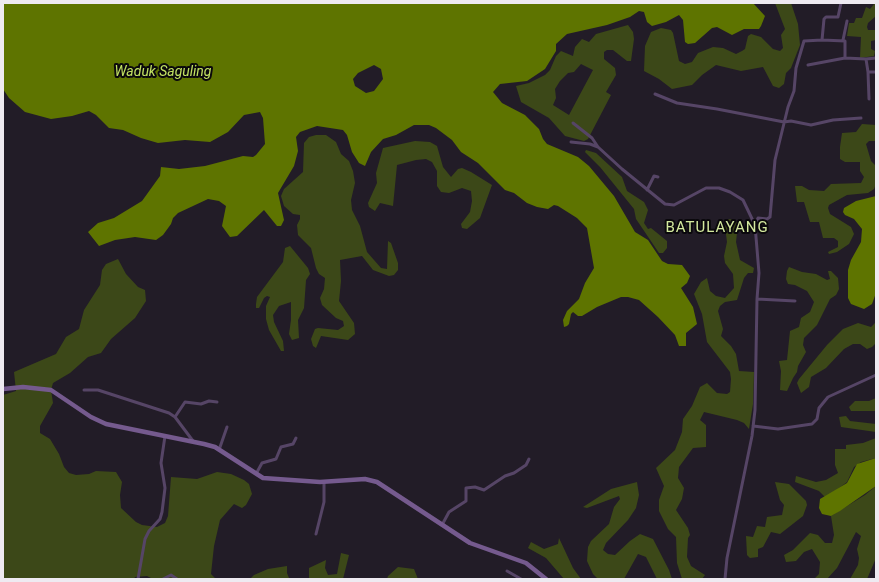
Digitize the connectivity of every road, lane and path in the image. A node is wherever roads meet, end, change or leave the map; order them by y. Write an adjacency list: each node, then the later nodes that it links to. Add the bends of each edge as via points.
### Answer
1 (841, 3): 3 (street, via 838,17 824,19)
2 (847, 21): 4 (street)
3 (822, 40): 4 (street); 14 (street, via 804,41 796,68 794,91)
4 (844, 40): 5 (street)
5 (845, 58): 7 (street); 8 (street)
6 (876, 58): 7 (street)
7 (866, 59): 9 (street)
8 (808, 65)
9 (868, 72): 10 (street); 12 (street)
10 (876, 72)
11 (655, 94): 14 (street, via 676,103)
12 (869, 99)
13 (861, 118): 14 (street, via 812,125)
14 (784, 122): 20 (street, via 775,160 770,217 758,218)
15 (573, 123): 17 (street, via 592,138)
16 (571, 142): 17 (street)
17 (598, 147): 19 (street)
18 (658, 177): 19 (street, via 654,176)
19 (647, 190): 20 (street, via 665,204 671,205 706,188 713,187 730,192 743,200)
20 (755, 225): 21 (street, via 759,273)
21 (757, 299): 22 (street); 28 (street)
22 (795, 301)
23 (876, 375): 28 (street, via 828,397 819,408 817,419 812,424 778,429)
24 (3, 388): 30 (main road, via 51,390 106,424)
25 (84, 390): 27 (street, via 103,391)
26 (217, 402): 27 (street, via 185,402)
27 (175, 417): 32 (street)
28 (753, 426): 45 (street)
29 (227, 427): 33 (street)
30 (165, 436): 32 (main road); 40 (street, via 161,463 165,488 162,512 160,519 145,539)
31 (296, 438): 35 (street, via 293,444 281,447 276,459 262,463)
32 (193, 441): 33 (main road)
33 (219, 450): 35 (main road)
34 (528, 459): 37 (street, via 526,465 484,490 466,488 466,501 449,512)
35 (256, 474): 36 (main road, via 267,478)
36 (324, 482): 37 (main road, via 365,479 377,482); 38 (street, via 324,502)
37 (442, 525): 44 (main road, via 481,548 526,563)
38 (316, 534)
39 (507, 571): 43 (street)
40 (138, 579)
41 (163, 579): 42 (street, via 171,575)
42 (177, 579)
43 (521, 579)
44 (546, 579)
45 (725, 579)

